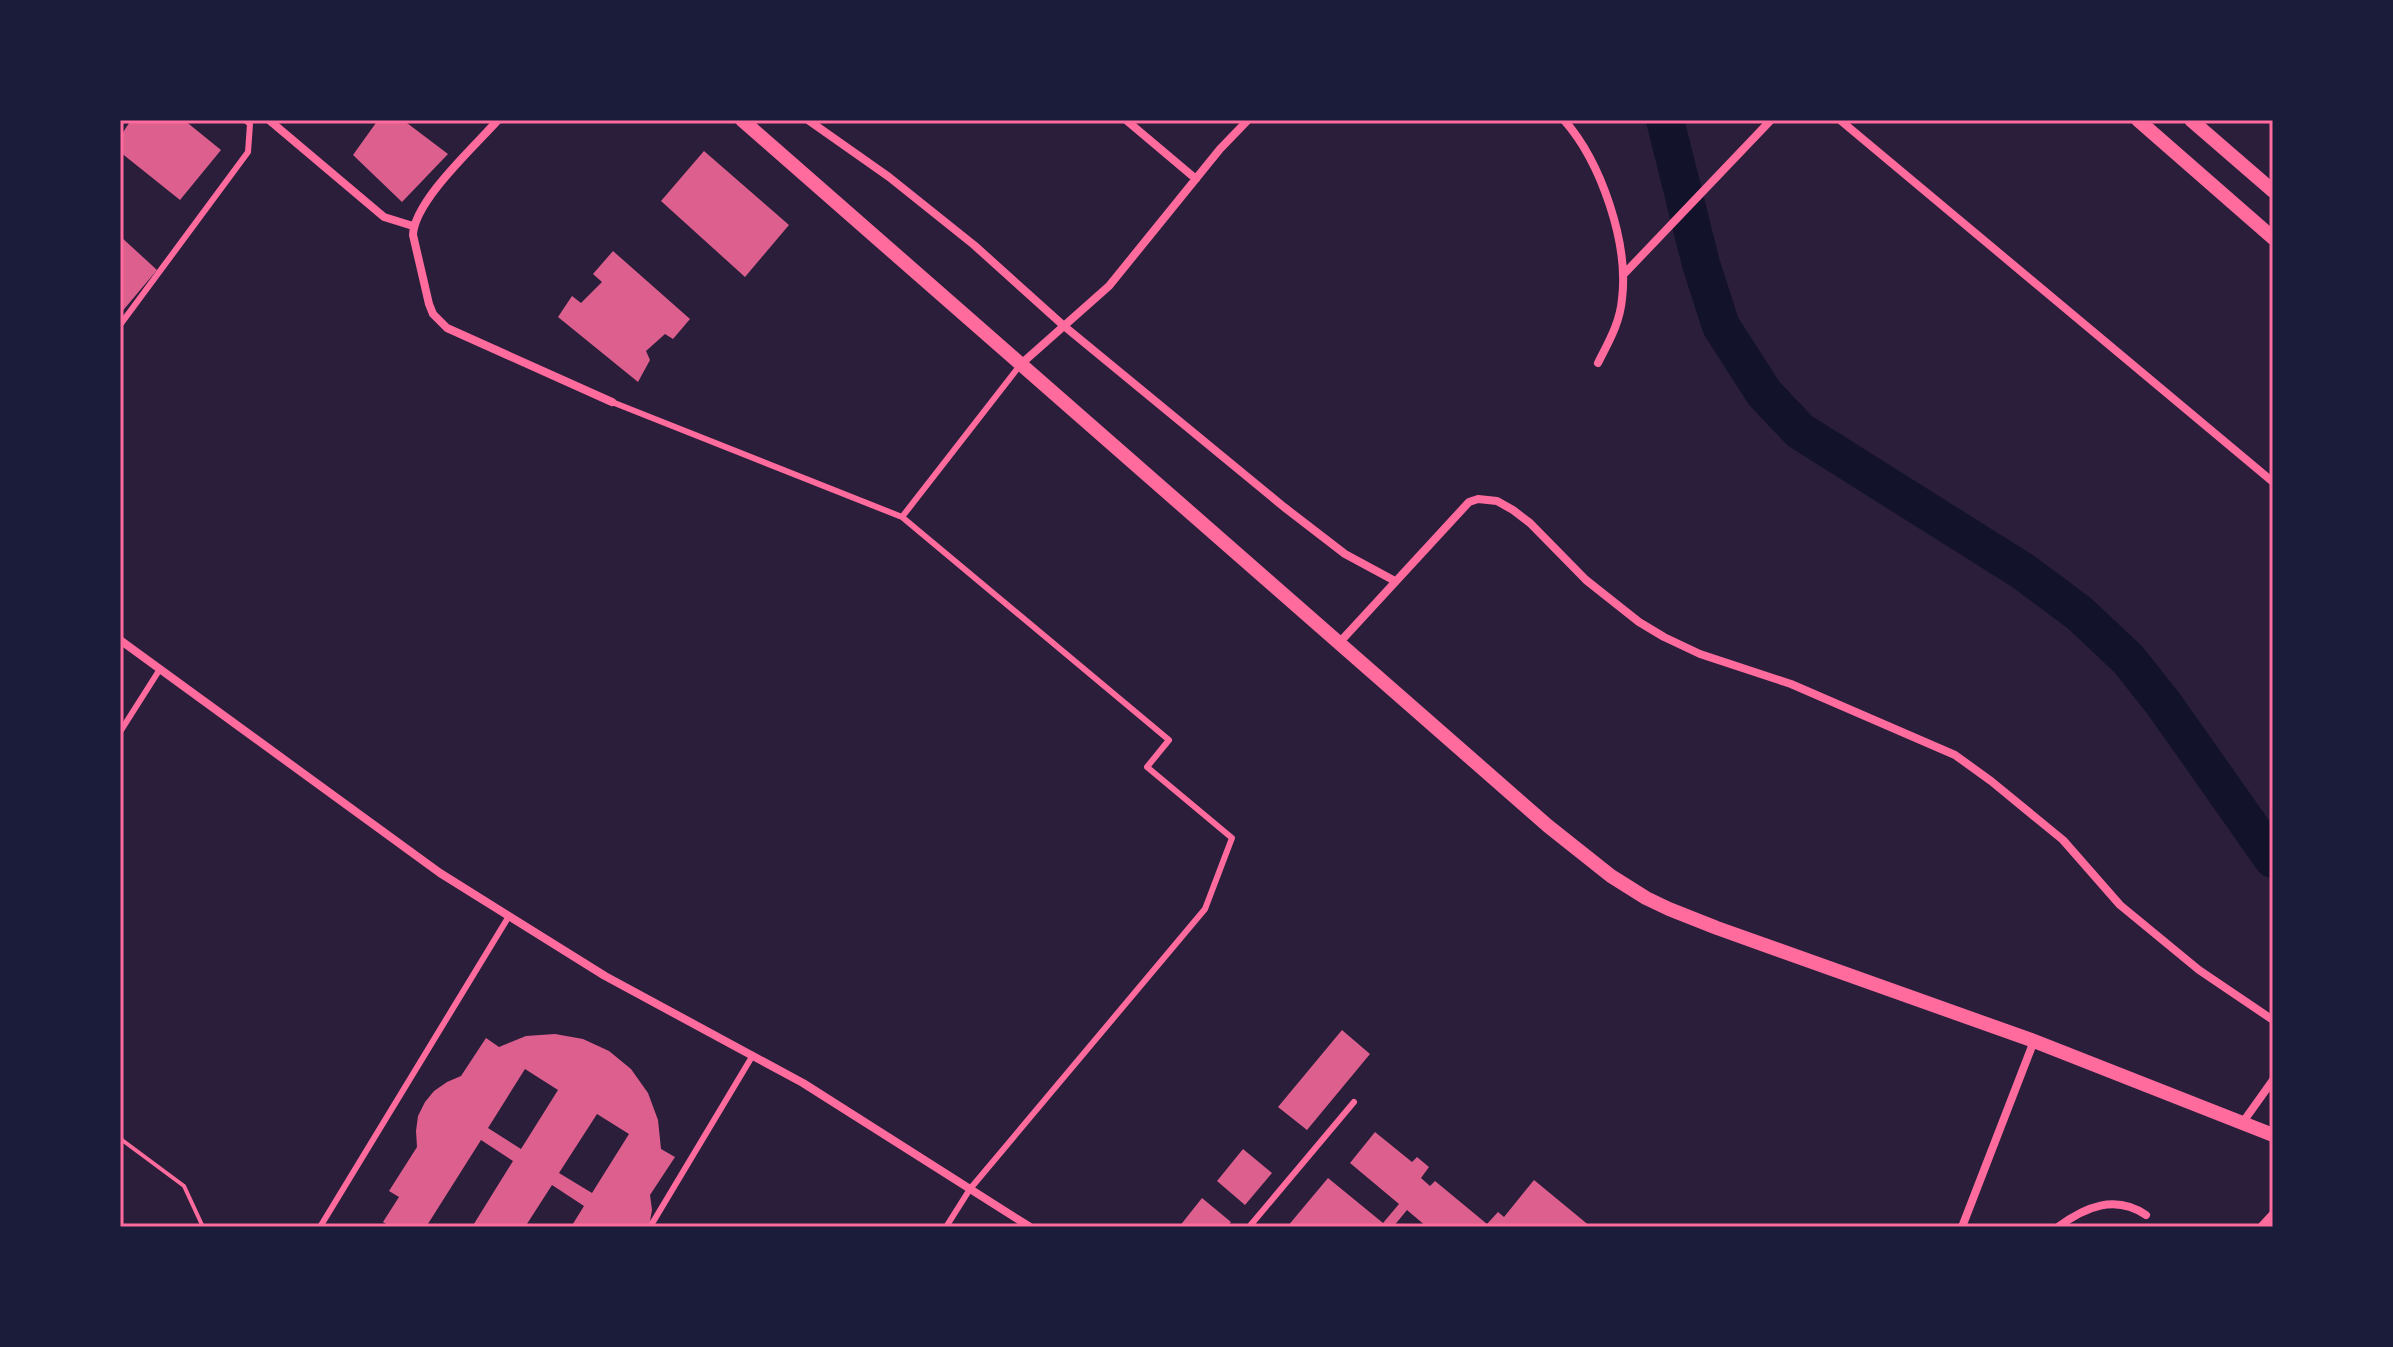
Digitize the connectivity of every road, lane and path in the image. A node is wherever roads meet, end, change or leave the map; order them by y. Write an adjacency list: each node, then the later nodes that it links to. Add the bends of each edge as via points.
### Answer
1 (245, 120): 18 (lane, via 250,124 248,152)
2 (269, 120): 15 (street, via 384,217)
3 (498, 120): 15 (street, via 426,201)
4 (742, 120): 21 (street)
5 (808, 120): 19 (street, via 926,206)
6 (1126, 120): 13 (street)
7 (1248, 120): 13 (street)
8 (1564, 120): 17 (street, via 1587,152 1613,212)
9 (1771, 120): 17 (street)
10 (1840, 120): 23 (street)
11 (2138, 120): 16 (street)
12 (2191, 120): 14 (street)
13 (1196, 179): 19 (street, via 1109,286)
14 (2273, 191)
15 (413, 226): 22 (street, via 429,304 447,328)
16 (2273, 238)
17 (1624, 274): 20 (street, via 1617,324)
18 (120, 325)
19 (1064, 326): 21 (street); 25 (street, via 1345,554)
20 (1598, 363)
21 (1021, 364): 24 (lane); 27 (street)
22 (612, 402): 24 (lane)
23 (2273, 482)
24 (902, 517): 39 (lane, via 1169,740 1147,767 1232,838 1205,909)
25 (1395, 581): 27 (street); 31 (street, via 1469,502 1497,501 1530,523 1614,604 1664,637 1791,684 1955,755 2063,840 2120,905 2199,970)
26 (120, 640): 28 (street)
27 (1339, 643): 32 (street, via 1548,826 1646,898)
28 (160, 669): 29 (lane); 30 (street, via 440,873)
29 (120, 732)
30 (509, 916): 33 (street, via 605,976); 43 (lane)
31 (2273, 1020)
32 (2034, 1041): 36 (street); 48 (street)
33 (753, 1055): 39 (street); 44 (lane)
34 (2273, 1080): 36 (street)
35 (1354, 1102): 47 (lane)
36 (2243, 1122): 37 (street)
37 (2273, 1135)
38 (120, 1136): 42 (path, via 184,1186)
39 (970, 1189): 45 (lane); 46 (street)
40 (2273, 1214): 50 (street)
41 (2146, 1215): 49 (street, via 2135,1207 2107,1204 2078,1212)
42 (203, 1227)
43 (320, 1227)
44 (650, 1227)
45 (946, 1227)
46 (1030, 1227)
47 (1249, 1227)
48 (1962, 1227)
49 (2058, 1227)
50 (2261, 1227)

